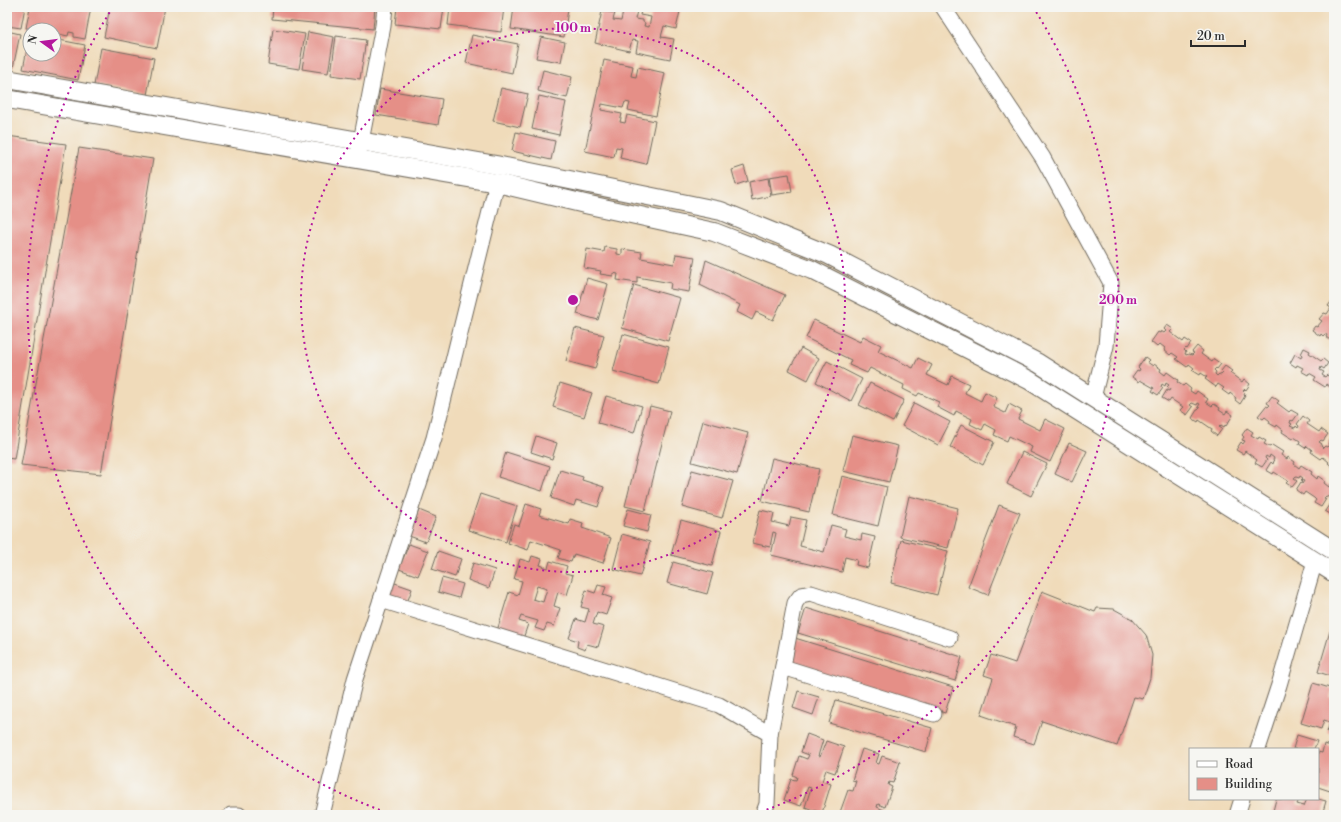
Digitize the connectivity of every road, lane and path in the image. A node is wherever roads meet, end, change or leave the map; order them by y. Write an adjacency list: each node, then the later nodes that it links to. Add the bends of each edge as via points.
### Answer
1 (385, 7): 5 (street)
2 (944, 7): 8 (street, via 1043,158 1111,283 1106,346)
3 (7, 79): 5 (street)
4 (7, 99): 6 (street)
5 (360, 140): 6 (street); 8 (street, via 721,211 829,255 1038,363)
6 (357, 159): 7 (street)
7 (497, 183): 10 (street, via 714,232 812,270 1029,380); 12 (street, via 434,438)
8 (1093, 398): 9 (street)
9 (1328, 547): 10 (street)
10 (1315, 561): 11 (street); 17 (street)
11 (1334, 573)
12 (381, 600): 16 (street, via 719,705); 21 (street, via 355,679)
13 (950, 638): 14 (street, via 811,593 801,595 795,603)
14 (783, 667): 15 (street); 16 (street)
15 (934, 714)
16 (770, 734): 22 (street, via 767,804)
17 (1258, 748)
18 (1242, 800): 23 (street)
19 (231, 815): 20 (street)
20 (239, 815)
21 (322, 815)
22 (763, 815)
23 (1237, 815)

